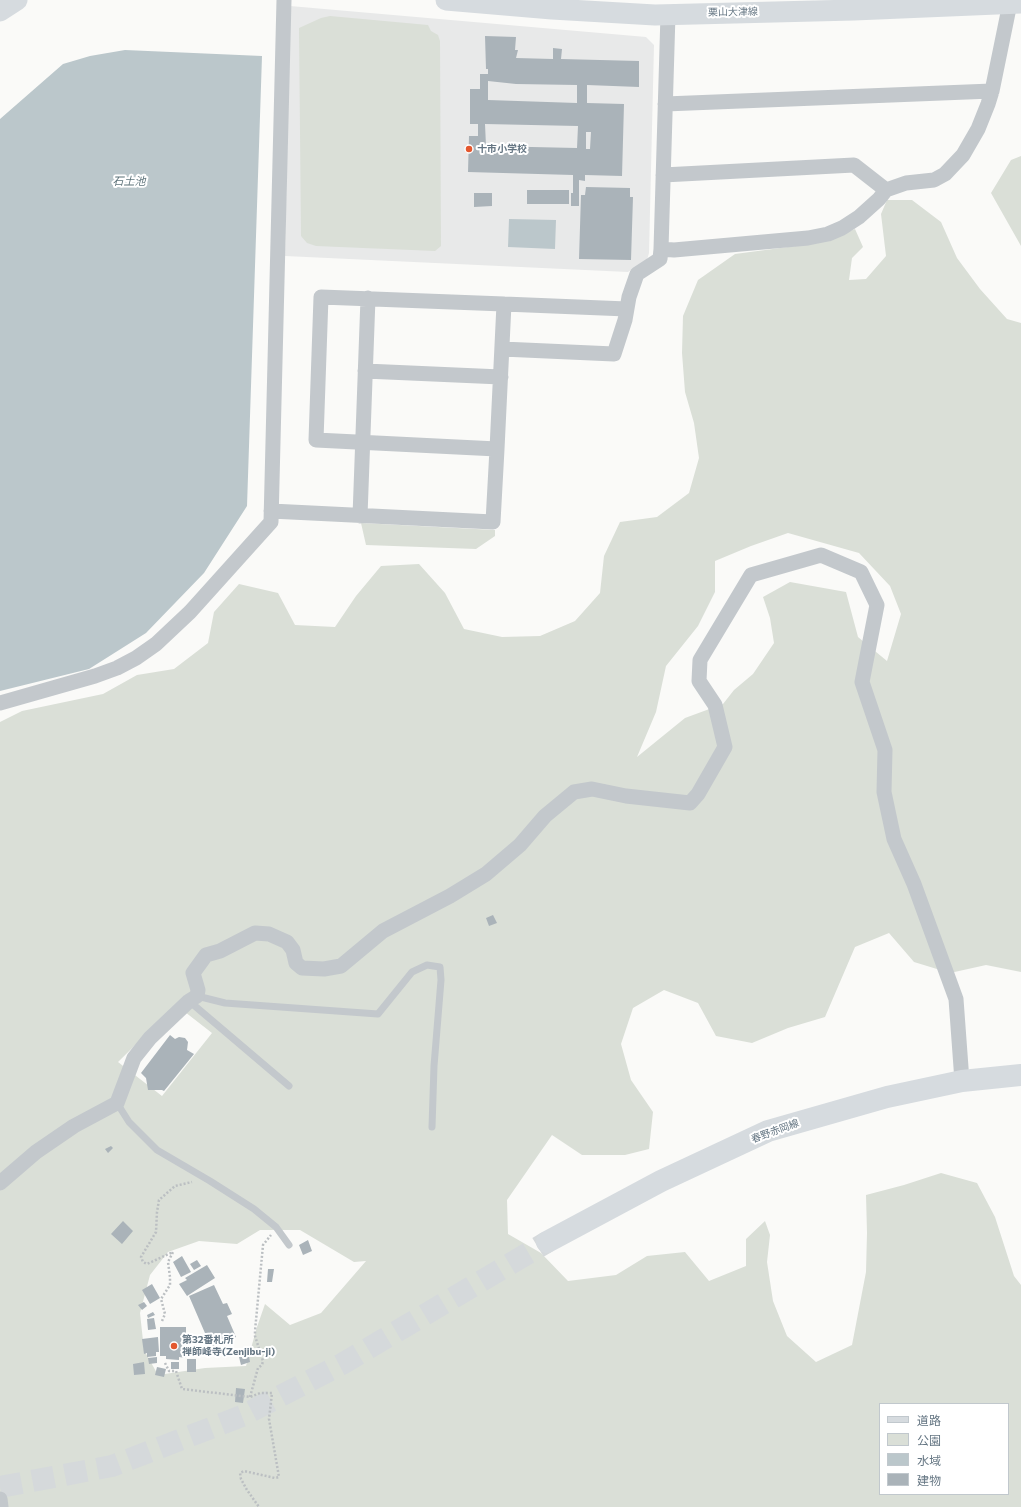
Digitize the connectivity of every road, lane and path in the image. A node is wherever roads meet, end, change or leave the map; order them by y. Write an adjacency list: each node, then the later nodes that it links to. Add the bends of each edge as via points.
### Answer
1 (16, 0): 8 (main road)
2 (284, 0): 23 (street)
3 (446, 0): 5 (main road, 栗山大津線)
4 (1016, 3): 6 (main road, 栗山大津線); 10 (street)
5 (553, 4): 9 (main road, 栗山大津線)
6 (855, 5): 7 (main road, 栗山大津線)
7 (705, 6): 9 (main road, 栗山大津線)
8 (0, 11)
9 (668, 14): 11 (street)
10 (992, 91): 11 (street); 13 (street, via 978,128 963,155 945,174 934,180 906,183)
11 (665, 104): 12 (street)
12 (662, 175): 13 (street, via 854,165); 14 (street)
13 (886, 190): 14 (street, via 859,217 842,228 824,235 674,250)
14 (661, 249): 17 (street, via 660,259 637,274)
15 (368, 298): 16 (street); 19 (street); 21 (street, via 321,297 316,440)
16 (504, 304): 17 (street); 18 (street)
17 (627, 309): 18 (street, via 614,354)
18 (502, 349): 20 (street)
19 (365, 371): 20 (street); 21 (street)
20 (500, 377): 22 (street)
21 (363, 442): 22 (street); 24 (street)
22 (497, 449): 24 (street, via 493,522)
23 (271, 511): 24 (street); 25 (street, via 271,522 190,612 156,644 123,664 95,676)
24 (360, 516)
25 (0, 703)
26 (193, 999): 28 (street, via 198,990 193,973 206,955 220,951 255,933 269,934 287,942 293,950 296,963 302,968 324,969 341,966 383,931 486,874 520,845 545,816 574,792 592,789 626,796 690,803 698,794 725,747 715,705 699,681 700,660 751,575 821,555 861,572 877,605 862,682 885,750 884,792 894,839 914,884 956,999); 29 (lane); 30 (street, via 150,1038 134,1058); 31 (lane, via 378,1014 412,972 427,966 440,967)
27 (1021, 1075): 28 (main road, 春野赤岡線)
28 (962, 1081): 35 (main road, 春野赤岡線, via 887,1097 768,1132 661,1181)
29 (289, 1086)
30 (118, 1103): 32 (lane, via 129,1122 157,1150); 33 (street, via 74,1126 36,1152)
31 (432, 1127)
32 (210, 1181): 34 (lane, via 254,1209); 37 (path, via 195,1181 175,1186 160,1200 156,1232 141,1257 147,1264 173,1252 168,1262 170,1285 161,1299 165,1314)
33 (0, 1183)
34 (276, 1227): 36 (lane); 39 (path, via 263,1245 255,1336 263,1361 258,1368)
35 (547, 1242)
36 (289, 1245)
37 (162, 1321)
38 (165, 1363): 39 (path, via 169,1370 176,1371 182,1388)
39 (250, 1397): 42 (path, via 272,1393 269,1419 279,1472 279,1477 275,1478 244,1471 240,1473 247,1490)
40 (0, 1500): 41 (street)
41 (1, 1507)
42 (259, 1507)

